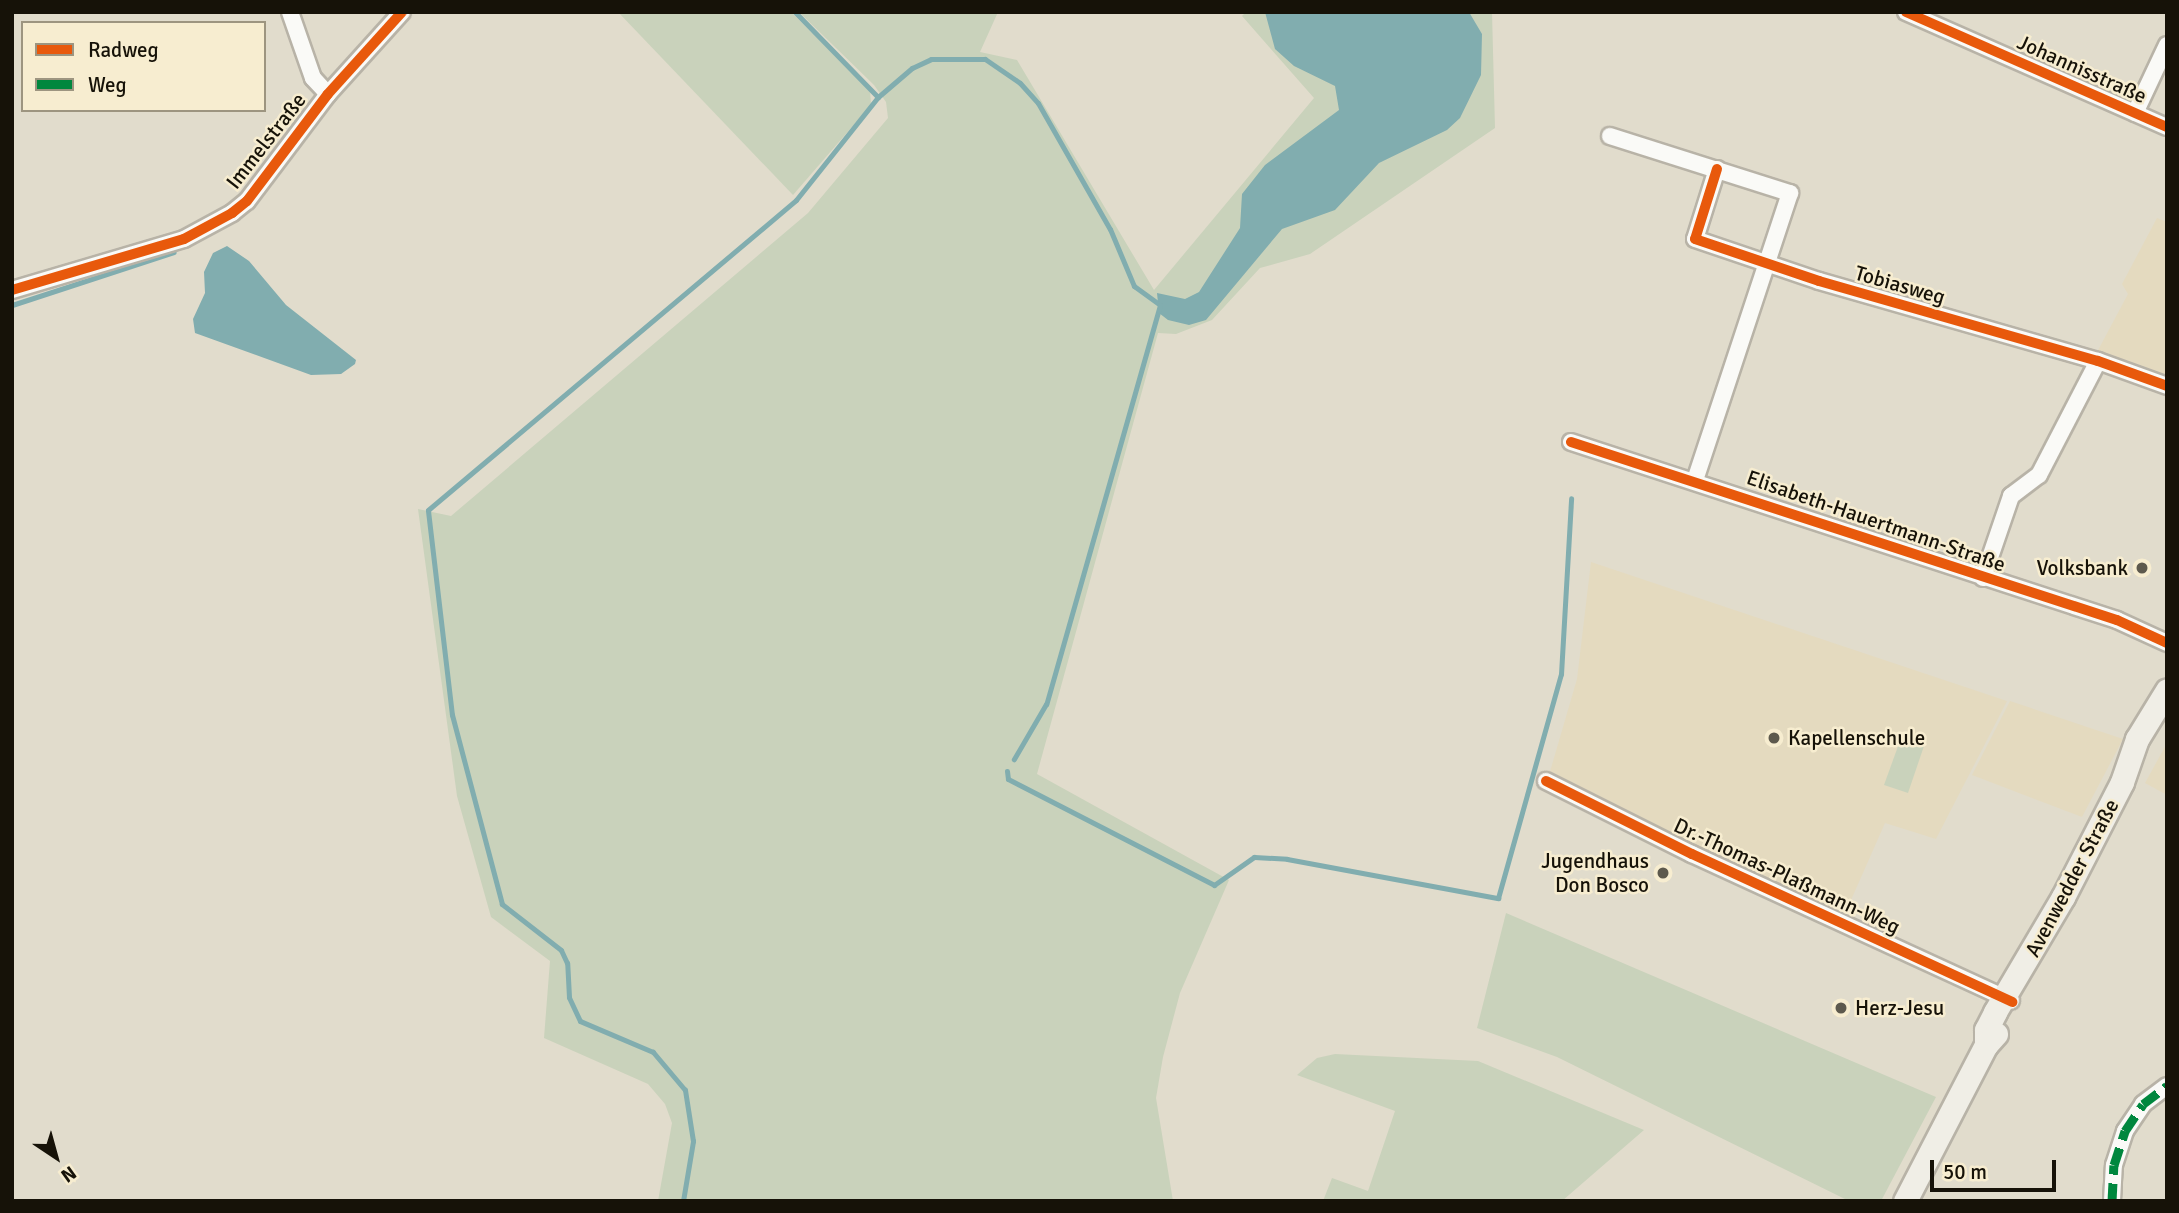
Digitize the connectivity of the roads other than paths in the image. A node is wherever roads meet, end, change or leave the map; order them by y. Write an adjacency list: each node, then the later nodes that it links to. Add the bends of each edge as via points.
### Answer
1 (290, 12): 5 (street, via 313,78)
2 (402, 12): 5 (street, Immelstraße)
3 (1906, 12): 6 (street, Johannisstraße)
4 (2167, 45): 6 (street)
5 (328, 94): 11 (street, Immelstraße, via 247,201 215,224 184,239)
6 (2135, 113): 7 (street, Johannisstraße)
7 (2167, 127)
8 (1611, 135): 9 (street)
9 (1717, 169): 10 (street, Tobiasweg, via 1695,239); 10 (street, via 1790,193)
10 (1766, 263): 12 (street, Tobiasweg); 15 (street)
11 (12, 290)
12 (2098, 361): 13 (street, Tobiasweg); 16 (street, Elisabeth-Hauertmann-Straße, via 2039,475 2011,496)
13 (2167, 386)
14 (1571, 442): 15 (street, Elisabeth-Hauertmann-Straße)
15 (1695, 480): 16 (street, Elisabeth-Hauertmann-Straße)
16 (1983, 578): 17 (street, Elisabeth-Hauertmann-Straße, via 2117,620)
17 (2167, 643)
18 (2167, 690): 21 (main road, Avenwedder Straße, via 2137,739)
19 (2167, 707): 21 (main road, Avenwedder Straße)
20 (1546, 781): 22 (street, Dr.-Thomas-Plaßmann-Weg, via 1692,855)
21 (2122, 782): 22 (main road, Avenwedder Straße)
22 (2008, 999): 24 (main road, Avenwedder Straße)
23 (2167, 1086): 25 (street, via 2143,1104 2125,1131 2114,1165)
24 (1905, 1201)
25 (2112, 1201)

